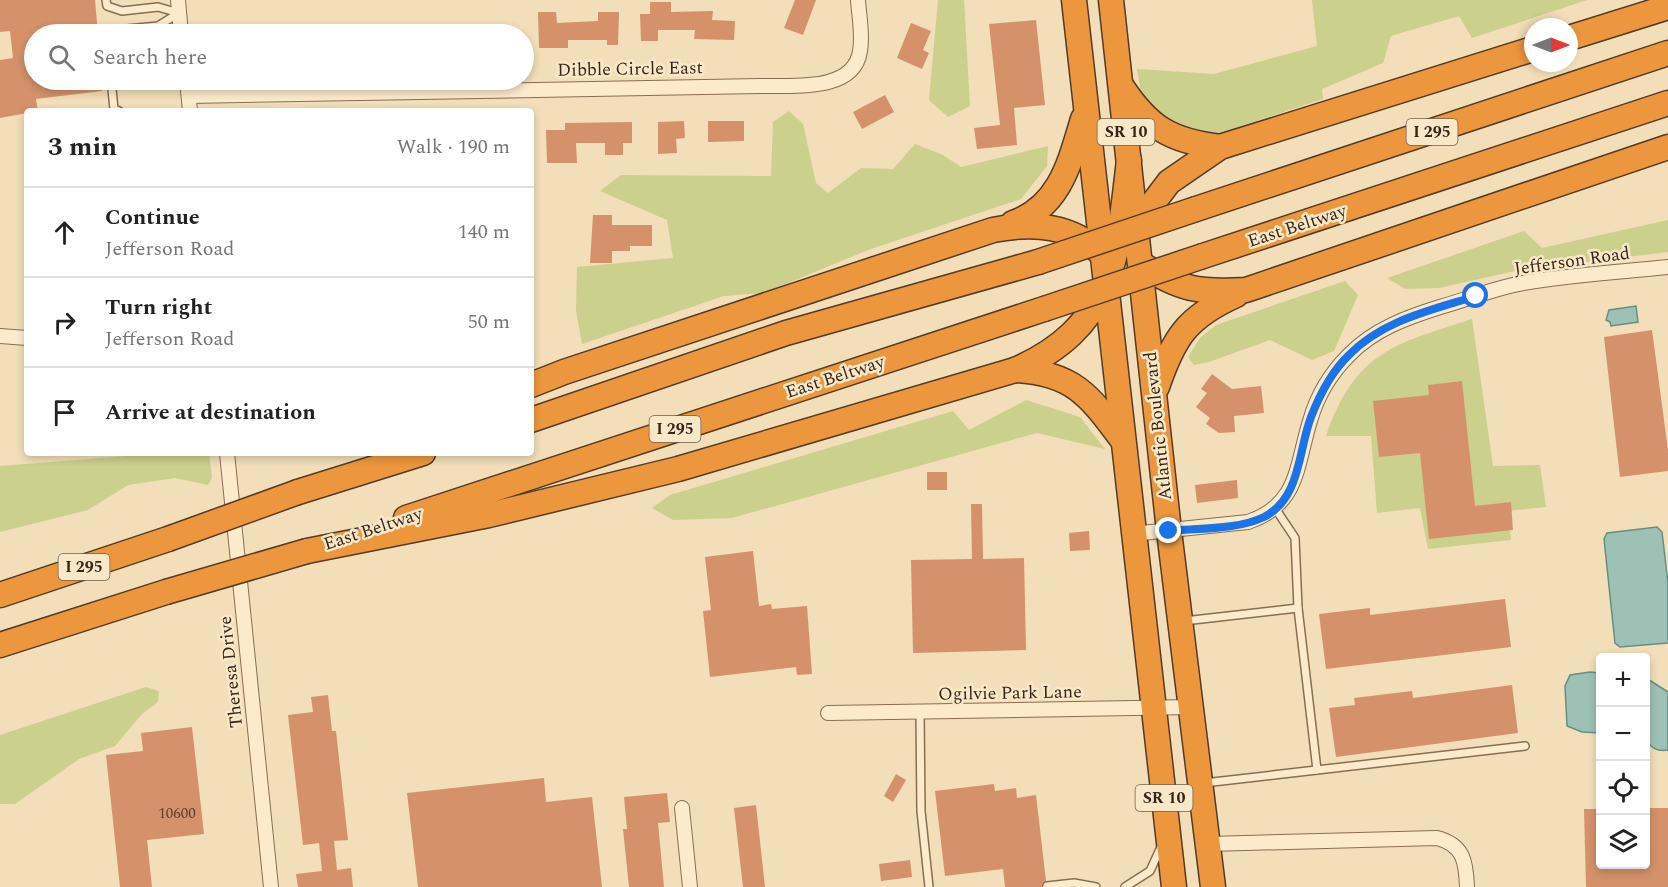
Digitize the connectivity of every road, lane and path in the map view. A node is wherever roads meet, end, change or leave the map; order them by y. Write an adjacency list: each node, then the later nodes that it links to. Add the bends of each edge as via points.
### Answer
1 (106, 0): 5 (lane, via 107,6 122,10)
2 (858, 0): 16 (street, Dibble Circle East, via 860,52 854,67 834,81)
3 (1074, 0): 21 (highway, SR 10)
4 (1111, 0): 12 (highway, SR 10)
5 (178, 7): 7 (lane); 8 (street)
6 (1668, 7): 9 (highway)
7 (161, 24)
8 (181, 24)
9 (1578, 35)
10 (1524, 52): 22 (highway)
11 (1668, 53): 33 (highway, I 295, bridge, via 1038,262 786,333)
12 (1120, 84): 22 (highway, via 1155,127 1176,138); 25 (highway, SR 10, via 1129,160)
13 (112, 90): 19 (lane)
14 (188, 90): 17 (street)
15 (532, 90): 17 (street, Dibble Circle East)
16 (534, 90)
17 (189, 96): 20 (street)
18 (1668, 103): 42 (highway, East Beltway / I 295, bridge)
19 (114, 108)
20 (190, 108)
21 (1086, 111): 24 (highway, via 1068,169 1048,202 1036,213); 25 (highway, SR 10, via 1095,193)
22 (1220, 147): 25 (highway, via 1169,182)
23 (1668, 147): 27 (highway)
24 (993, 230): 25 (highway, via 1038,225 1068,231); 31 (highway)
25 (1120, 259): 27 (highway, via 1185,287 1209,292); 30 (highway, via 1088,316 1065,341 1042,358); 32 (highway, Atlantic Boulevard / SR 10, via 1139,299 1148,330); 34 (highway, Atlantic Boulevard / SR 10, via 1110,337)
26 (1668, 267): 39 (street, Jefferson Road, via 1523,284 1403,319 1371,337 1349,354 1327,381 1310,418 1292,486)
27 (1246, 290): 32 (highway, via 1195,317 1173,347)
28 (0, 336): 29 (street)
29 (24, 338)
30 (1015, 370): 34 (highway, via 1032,371 1072,384 1090,397); 42 (highway, via 678,470 489,515)
31 (534, 384)
32 (1154, 394): 40 (highway, Atlantic Boulevard / SR 10)
33 (534, 419)
34 (1121, 438): 41 (highway, Atlantic Boulevard / SR 10)
35 (227, 456): 58 (street, Theresa Drive)
36 (371, 456): 38 (highway)
37 (413, 456): 38 (highway, I 295)
38 (297, 492): 43 (highway, I 295, bridge)
39 (1275, 508): 40 (street, Jefferson Road, via 1248,522); 44 (lane, via 1294,538)
40 (1169, 531): 41 (street, Jefferson Road); 45 (highway, Atlantic Boulevard / SR 10)
41 (1132, 534): 48 (highway, Atlantic Boulevard / SR 10)
42 (307, 551): 46 (highway, East Beltway / I 295, bridge)
43 (0, 595)
44 (1298, 608): 45 (lane); 52 (lane)
45 (1181, 621): 47 (highway, Atlantic Boulevard / SR 10)
46 (0, 645)
47 (1193, 707): 48 (street, Ogilvie Park Lane); 53 (highway, Atlantic Boulevard / SR 10)
48 (1154, 709): 49 (street, Ogilvie Park Lane); 55 (highway, Atlantic Boulevard / SR 10)
49 (920, 712): 50 (street, Ogilvie Park Lane); 60 (lane, via 921,811)
50 (828, 713)
51 (1525, 746): 52 (lane)
52 (1317, 770): 53 (lane)
53 (1201, 783): 56 (highway, Atlantic Boulevard / SR 10)
54 (682, 808): 59 (street)
55 (1168, 834): 62 (lane, via 1150,871); 63 (highway, Atlantic Boulevard / SR 10)
56 (1208, 844): 64 (highway, Atlantic Boulevard / SR 10); 65 (street, via 1437,838 1460,849 1467,863)
57 (1047, 886): 61 (lane, via 1074,883)
58 (271, 887)
59 (690, 887)
60 (929, 887)
61 (1096, 887)
62 (1125, 887)
63 (1174, 887)
64 (1213, 887)
65 (1467, 887)

